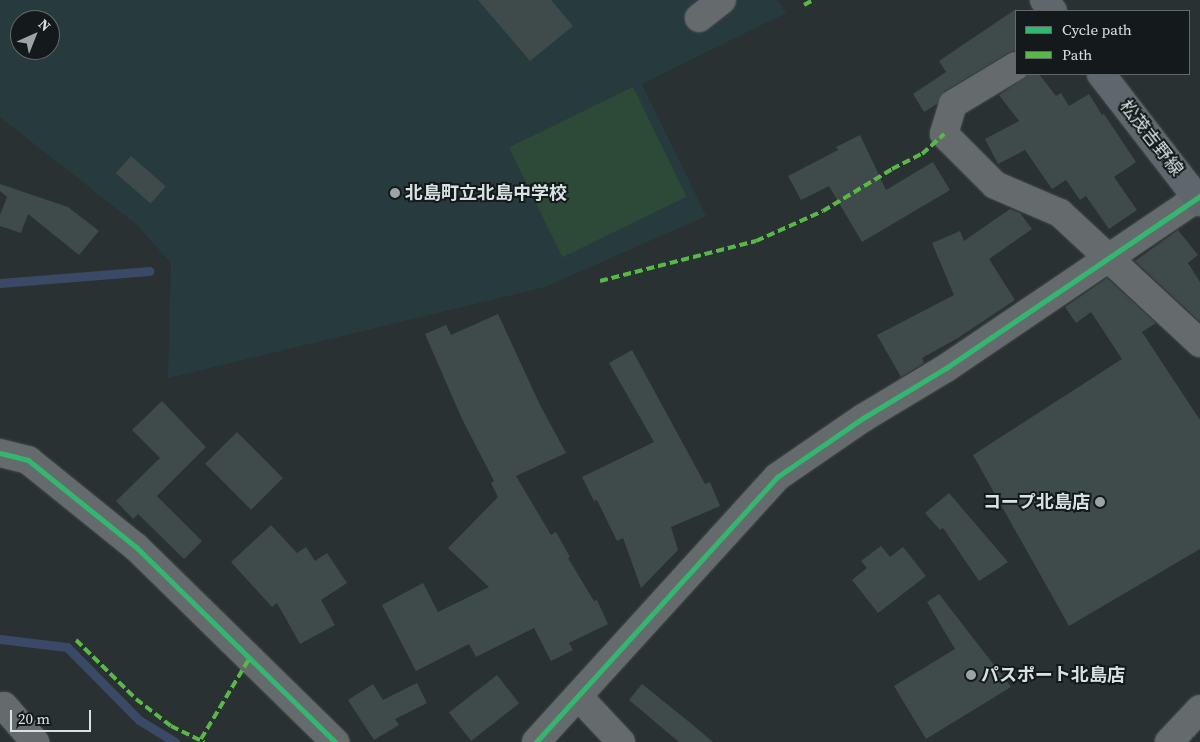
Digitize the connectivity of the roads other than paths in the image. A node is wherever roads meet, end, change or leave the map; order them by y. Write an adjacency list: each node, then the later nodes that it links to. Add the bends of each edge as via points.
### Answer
1 (722, 0): 4 (street)
2 (1044, 0): 3 (main road)
3 (1052, 10)
4 (699, 18)
5 (1015, 67): 8 (street, via 953,104 944,134 995,185 1060,213)
6 (1102, 75): 7 (main road, 松茂吉野線)
7 (1199, 199): 8 (street)
8 (1108, 259): 9 (street); 11 (street, via 777,477)
9 (1200, 342)
10 (0, 453): 15 (street, via 28,460 136,547)
11 (578, 696): 16 (street); 17 (street)
12 (0, 708): 14 (street, via 4,706)
13 (1200, 709): 18 (street)
14 (35, 742)
15 (335, 742)
16 (536, 742)
17 (622, 742)
18 (1169, 742)

